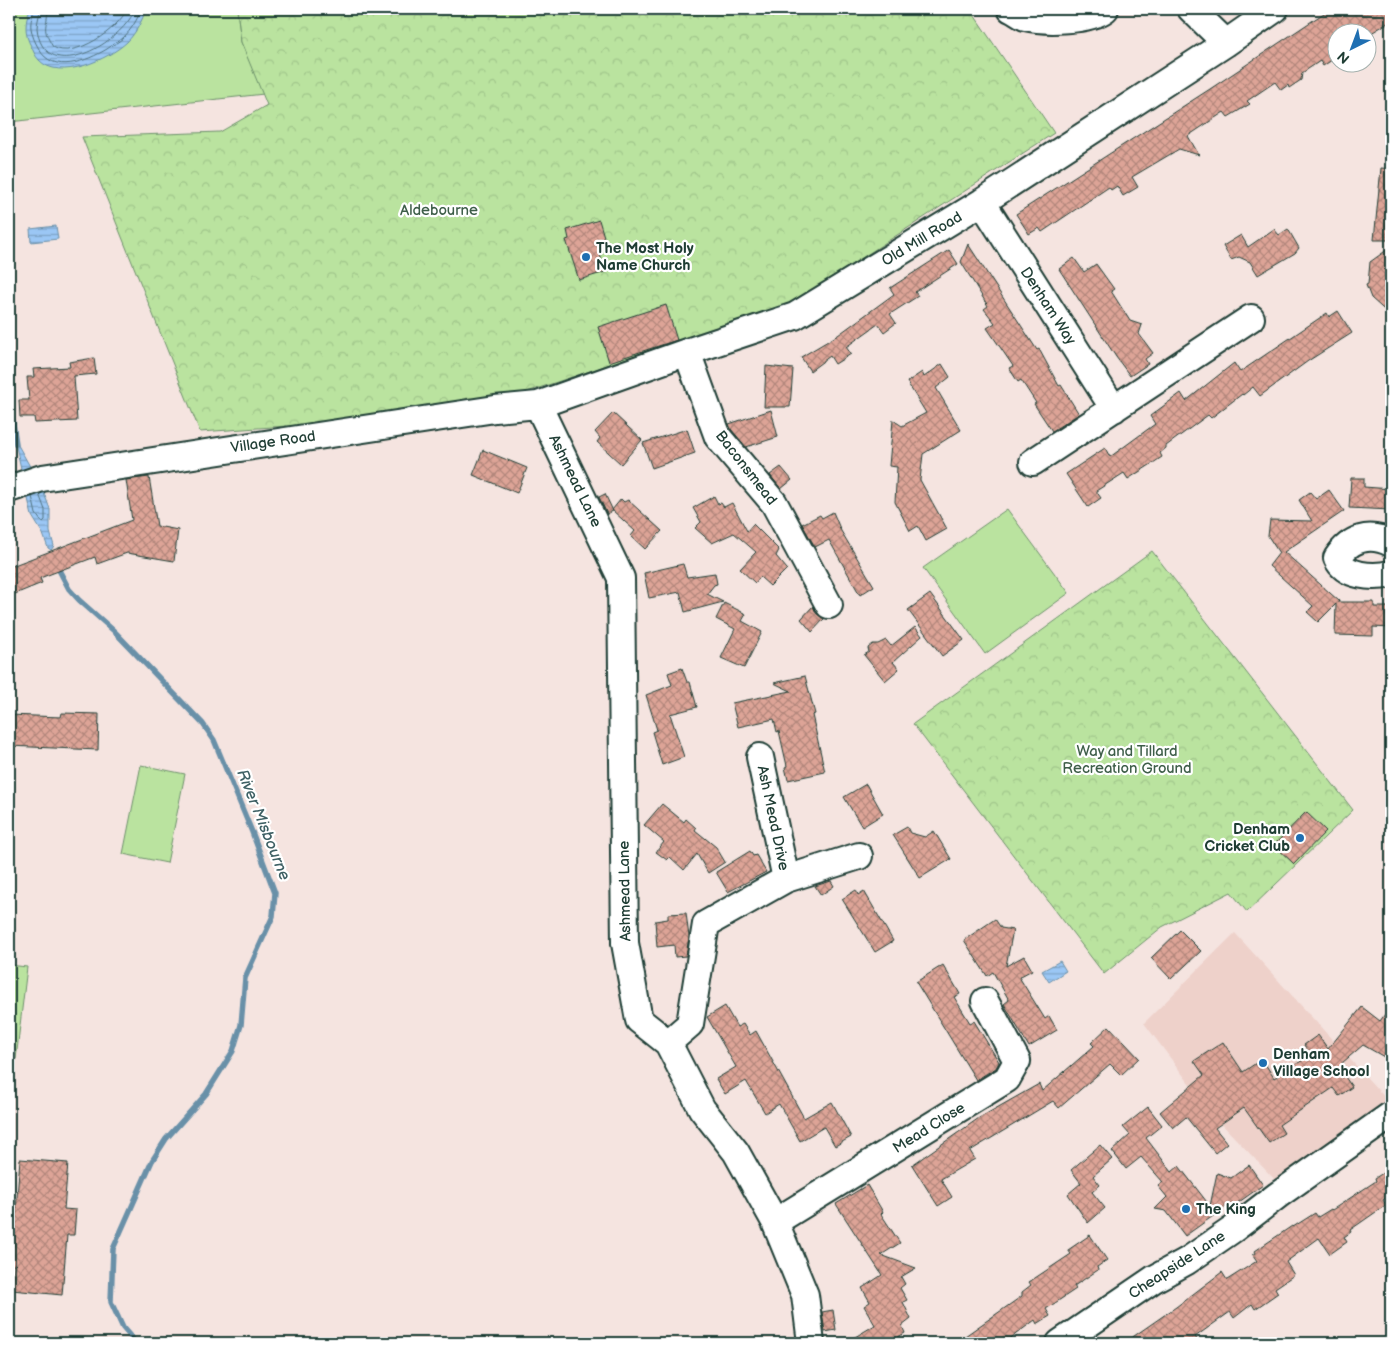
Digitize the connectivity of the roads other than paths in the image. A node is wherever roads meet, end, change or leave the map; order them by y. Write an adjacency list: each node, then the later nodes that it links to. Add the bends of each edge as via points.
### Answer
1 (1012, 9): 2 (street, via 1024,16 1055,20 1098,15)
2 (1106, 9)
3 (1190, 9): 5 (street)
4 (1275, 9): 5 (street, Old Mill Road)
5 (1226, 43): 6 (street, Old Mill Road)
6 (982, 202): 8 (street, Old Mill Road, via 795,316); 10 (street, Denham Way)
7 (1252, 318): 10 (street)
8 (687, 352): 9 (street, Old Mill Road); 15 (street, Baconsmead, via 718,437 774,503)
9 (538, 405): 12 (street, Village Road, via 42,478); 20 (street, Ashmead Lane, via 621,578 625,943 639,1020)
10 (1114, 409): 11 (street)
11 (1033, 462)
12 (13, 487)
13 (1391, 543): 14 (street, via 1379,537 1362,538 1344,547 1337,558 1340,565 1358,574 1376,577)
14 (1391, 574)
15 (829, 605)
16 (760, 757): 18 (street, Ash Mead Drive)
17 (859, 856): 18 (street, Ash Mead Drive)
18 (786, 879): 20 (street, Ash Mead Drive, via 706,924 690,1024)
19 (984, 1001): 22 (street, Mead Close, via 1017,1061 1007,1079)
20 (668, 1043): 22 (street, Ashmead Lane, via 702,1109 736,1152)
21 (1391, 1115): 24 (street, Cheapside Lane, via 1235,1228)
22 (775, 1222): 23 (street, Ashmead Lane, via 805,1295)
23 (811, 1343)
24 (1060, 1343)

